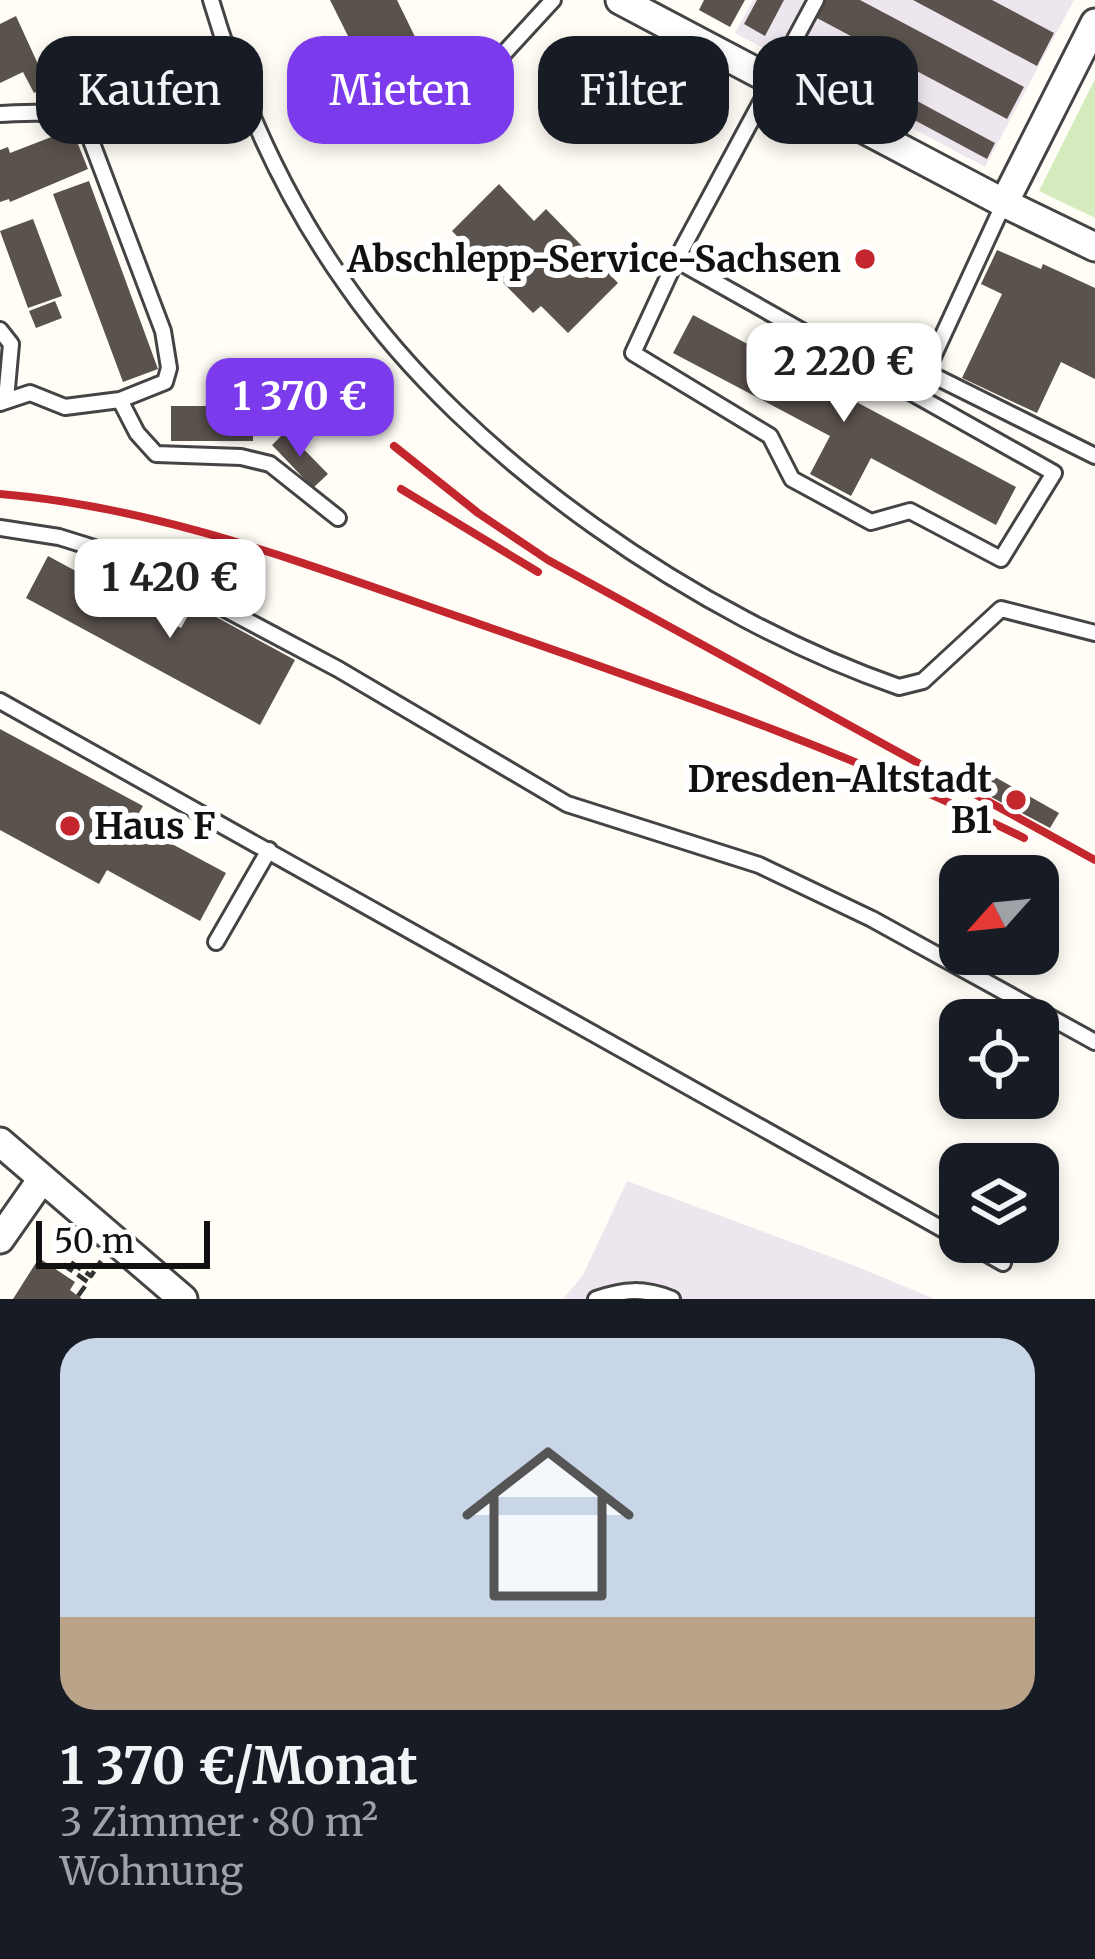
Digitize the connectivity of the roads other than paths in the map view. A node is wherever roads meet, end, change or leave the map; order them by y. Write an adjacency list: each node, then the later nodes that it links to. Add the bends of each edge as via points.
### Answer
1 (211, 0): 21 (lane, via 265,146 347,288 405,359 526,475 650,564 759,626 899,687 922,681 1001,609)
2 (553, 0): 7 (lane)
3 (620, 0): 8 (street)
4 (816, 0): 6 (lane)
5 (1095, 23): 12 (street)
6 (797, 36)
7 (514, 42)
8 (753, 67)
9 (0, 114): 16 (lane, via 52,112 87,130 168,350 165,382)
10 (753, 117): 14 (lane)
11 (895, 144): 12 (street)
12 (1004, 203): 13 (street); 18 (lane, via 926,372)
13 (1095, 247)
14 (676, 260): 14 (lane, via 1054,473 1001,559 910,511 872,522 792,479 770,436 633,353)
15 (0, 330): 17 (lane, via 11,344)
16 (120, 400): 17 (lane, via 65,407 30,393); 19 (lane, via 156,454 270,464)
17 (3, 401)
18 (1095, 456)
19 (338, 518)
20 (0, 528): 25 (lane, via 133,560 566,804 759,865)
21 (1095, 633)
22 (0, 701): 23 (lane)
23 (269, 850): 24 (lane); 28 (lane)
24 (216, 942)
25 (1095, 1042)
26 (0, 1142): 27 (street)
27 (42, 1178): 29 (street); 30 (street)
28 (939, 1227)
29 (0, 1239)
30 (183, 1299)
31 (596, 1299): 32 (lane, via 634,1290)
32 (672, 1299)

